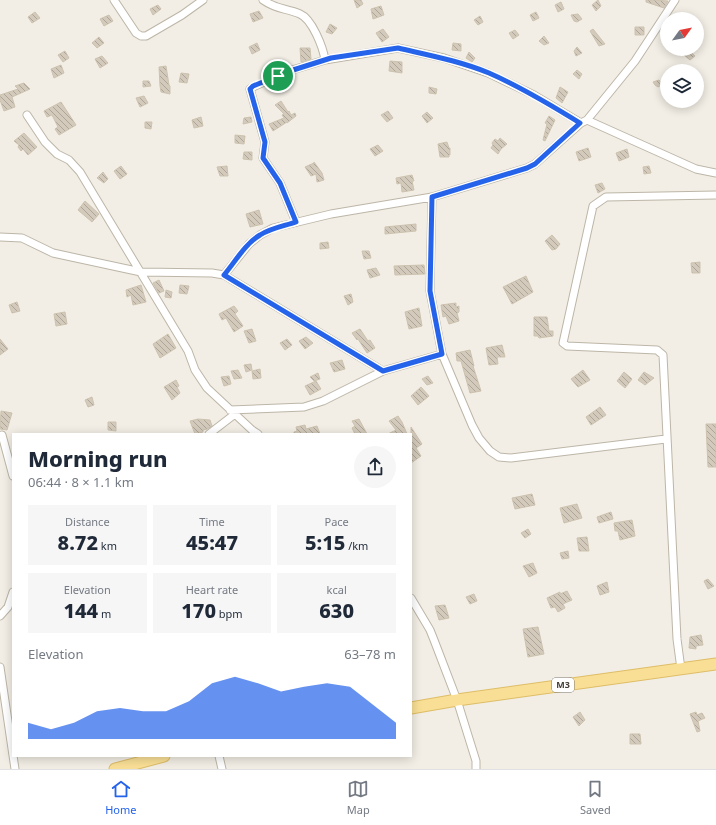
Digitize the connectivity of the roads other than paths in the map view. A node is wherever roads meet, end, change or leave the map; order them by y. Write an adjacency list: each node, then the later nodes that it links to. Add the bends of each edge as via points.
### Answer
1 (114, 0): 2 (street, via 136,33 146,36)
2 (203, 0)
3 (263, 0): 5 (street, via 306,18 315,32)
4 (676, 0): 7 (street, via 635,61)
5 (325, 60): 7 (street, via 398,48 444,58 488,73); 11 (street, via 290,71 250,89 265,142 263,158 280,183)
6 (27, 116): 13 (street, via 45,142 80,172)
7 (584, 122): 8 (street, via 696,169); 10 (street, via 527,168)
8 (716, 173)
9 (716, 195): 21 (street, via 606,197 593,206 563,343 567,346 661,352 664,359)
10 (432, 197): 11 (street, via 339,212); 15 (street, via 430,291)
11 (296, 222): 14 (street, via 260,235 249,244)
12 (0, 237): 13 (street, via 22,238 53,253)
13 (141, 272): 14 (street); 17 (street, via 188,351 195,370 207,388)
14 (224, 275): 16 (street)
15 (442, 354): 16 (street); 21 (street, via 472,425 486,446 499,457 511,458)
16 (383, 371): 17 (street, via 323,401 304,407)
17 (232, 412): 18 (street); 19 (street)
18 (210, 433)
19 (257, 433)
20 (2, 435): 22 (street)
21 (666, 439): 28 (street, via 677,639)
22 (12, 472)
23 (12, 595): 25 (street, via 8,607)
24 (412, 600): 29 (street, via 430,630)
25 (0, 616)
26 (716, 664): 28 (main road, M3)
27 (0, 667): 31 (street)
28 (681, 669): 29 (main road, M3)
29 (457, 700): 30 (main road, M3); 38 (street, via 476,761)
30 (412, 708)
31 (12, 749)
32 (13, 757): 35 (street)
33 (160, 757): 36 (main road)
34 (219, 757): 37 (street)
35 (15, 769)
36 (115, 769)
37 (222, 769)
38 (476, 769)

